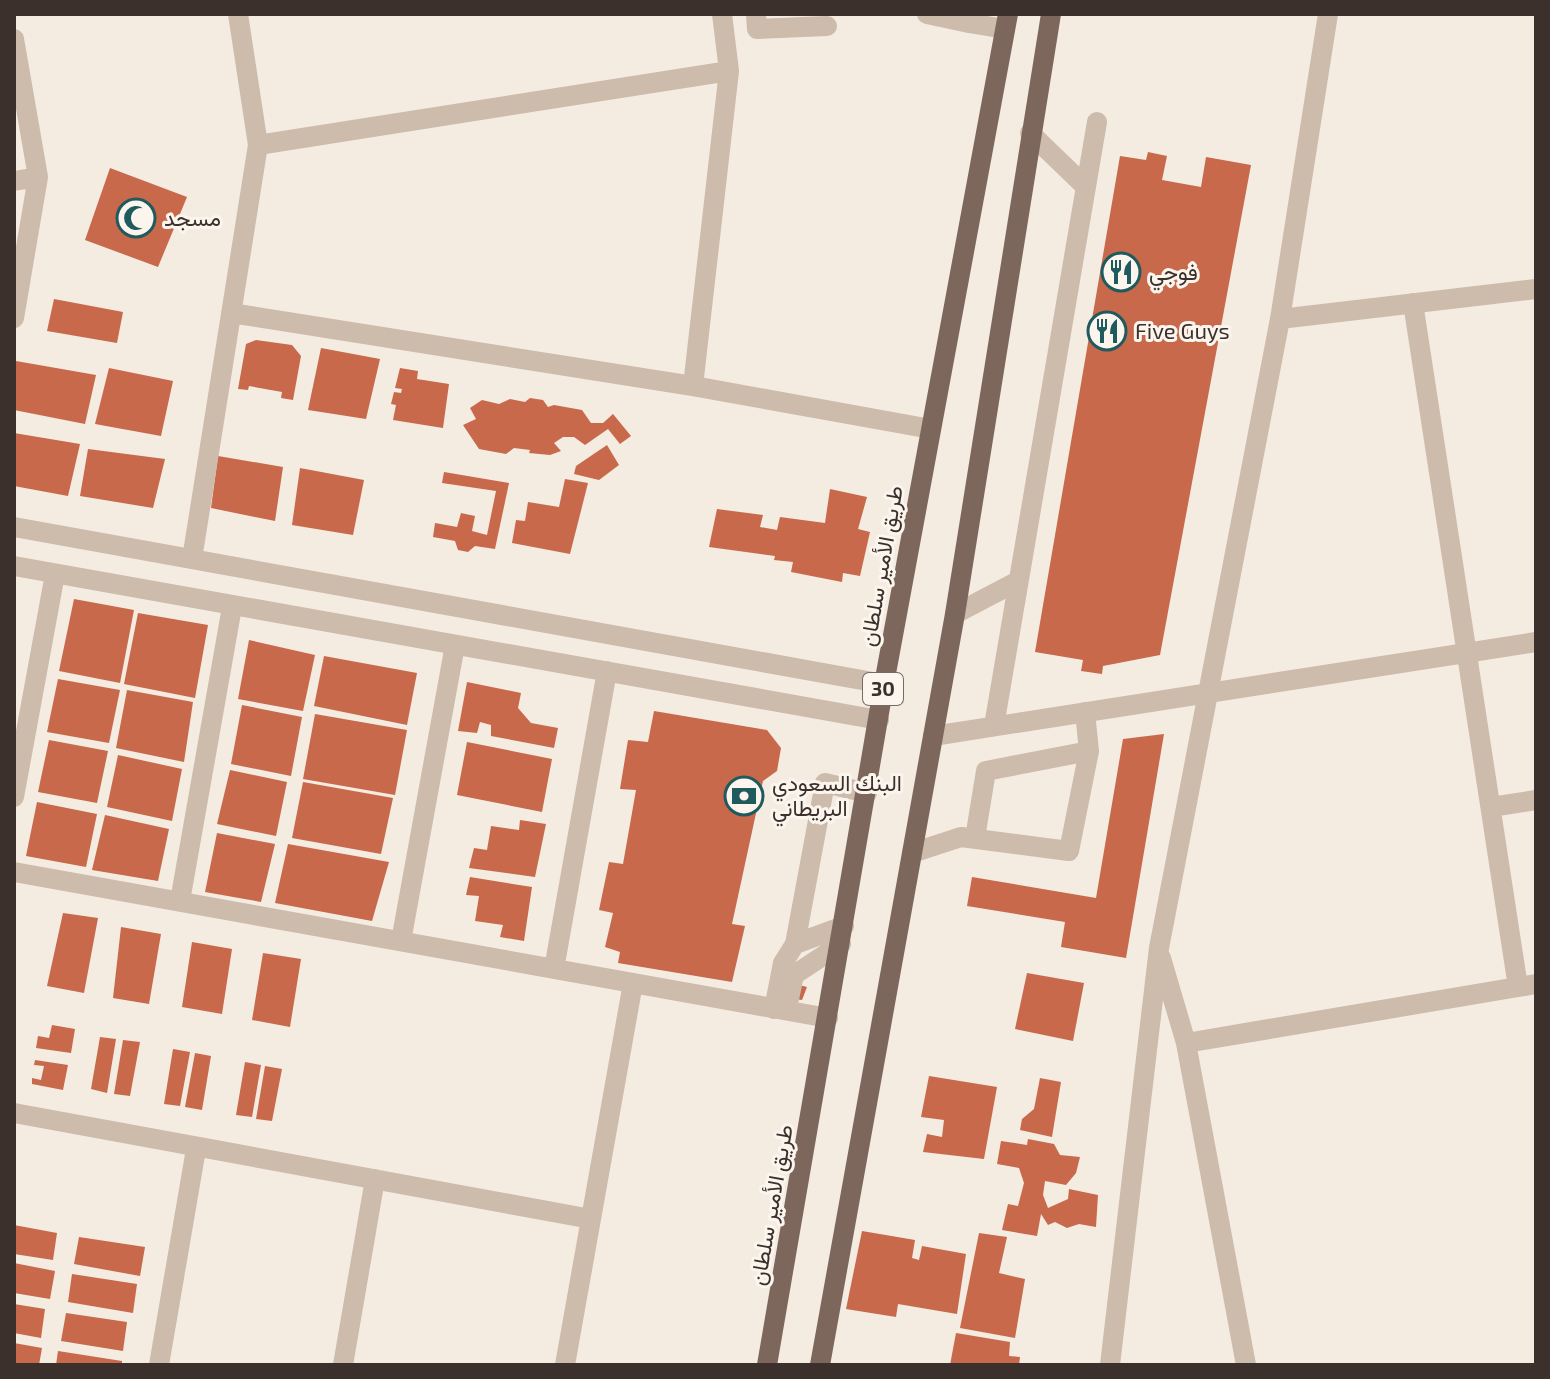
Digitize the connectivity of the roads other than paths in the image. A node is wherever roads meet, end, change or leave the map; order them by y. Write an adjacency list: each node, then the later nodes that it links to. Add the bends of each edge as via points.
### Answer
1 (238, 14): 14 (street)
2 (722, 14): 11 (street)
3 (756, 14): 9 (street, via 757,29)
4 (927, 14): 7 (street)
5 (1051, 14): 13 (main road)
6 (1328, 14): 22 (street)
7 (970, 18): 8 (street)
8 (1007, 22): 24 (main road, طريق الأمير سلطان / 30)
9 (827, 26)
10 (14, 39): 15 (street)
11 (729, 71): 14 (street); 23 (street)
12 (1097, 122): 17 (street)
13 (1030, 133): 17 (street); 31 (main road)
14 (258, 145): 20 (street)
15 (38, 177): 16 (street); 21 (street)
16 (14, 181)
17 (1086, 187): 29 (street)
18 (1536, 289): 19 (street)
19 (1413, 303): 22 (street); 35 (street)
20 (231, 313): 23 (street); 26 (street)
21 (14, 318)
22 (1280, 319): 39 (street)
23 (693, 386): 24 (street)
24 (931, 429): 38 (main road, طريق الأمير سلطان / 30)
25 (14, 527): 26 (street)
26 (192, 559): 32 (street)
27 (14, 566): 28 (street)
28 (55, 574): 30 (street); 46 (street)
29 (1018, 581): 31 (street); 42 (street)
30 (232, 607): 34 (street); 52 (street)
31 (955, 614): 43 (main road)
32 (559, 625): 36 (street); 38 (street)
33 (1536, 642): 35 (street)
34 (455, 645): 36 (street); 54 (street)
35 (1467, 653): 39 (street); 48 (street)
36 (552, 661): 37 (street)
37 (607, 671): 41 (street); 57 (street)
38 (884, 684): 41 (main road, طريق الأمير سلطان / 30)
39 (1208, 693): 40 (street); 56 (street)
40 (1085, 712): 42 (street); 44 (street)
41 (879, 720): 45 (main road, طريق الأمير سلطان / 30)
42 (994, 726): 43 (street)
43 (933, 736): 50 (main road)
44 (1089, 751): 49 (street, via 986,771); 49 (street, via 1069,851)
45 (867, 793): 53 (main road, طريق الأمير سلطان / 30); 55 (street, via 825,783)
46 (14, 797)
47 (1536, 800): 48 (street)
48 (1491, 807): 59 (street)
49 (968, 838): 50 (street)
50 (912, 853): 71 (main road)
51 (15, 877): 52 (street)
52 (180, 901): 54 (street)
53 (842, 935): 55 (street); 60 (street, via 794,975); 61 (main road, طريق الأمير سلطان / 30)
54 (401, 941): 57 (street)
55 (795, 944): 60 (street, via 783,963)
56 (1159, 948): 62 (street); 72 (street)
57 (554, 969): 58 (street)
58 (633, 983): 60 (street); 66 (street)
59 (1527, 985): 62 (street)
60 (780, 1010): 61 (street)
61 (828, 1018): 70 (main road, طريق الأمير سلطان / 30)
62 (1186, 1043): 73 (street)
63 (14, 1113): 64 (street)
64 (196, 1149): 65 (street); 67 (street)
65 (375, 1179): 66 (street); 68 (street)
66 (591, 1219): 69 (street)
67 (159, 1365)
68 (343, 1365)
69 (565, 1365)
70 (767, 1365)
71 (820, 1365)
72 (1110, 1365)
73 (1246, 1365)

